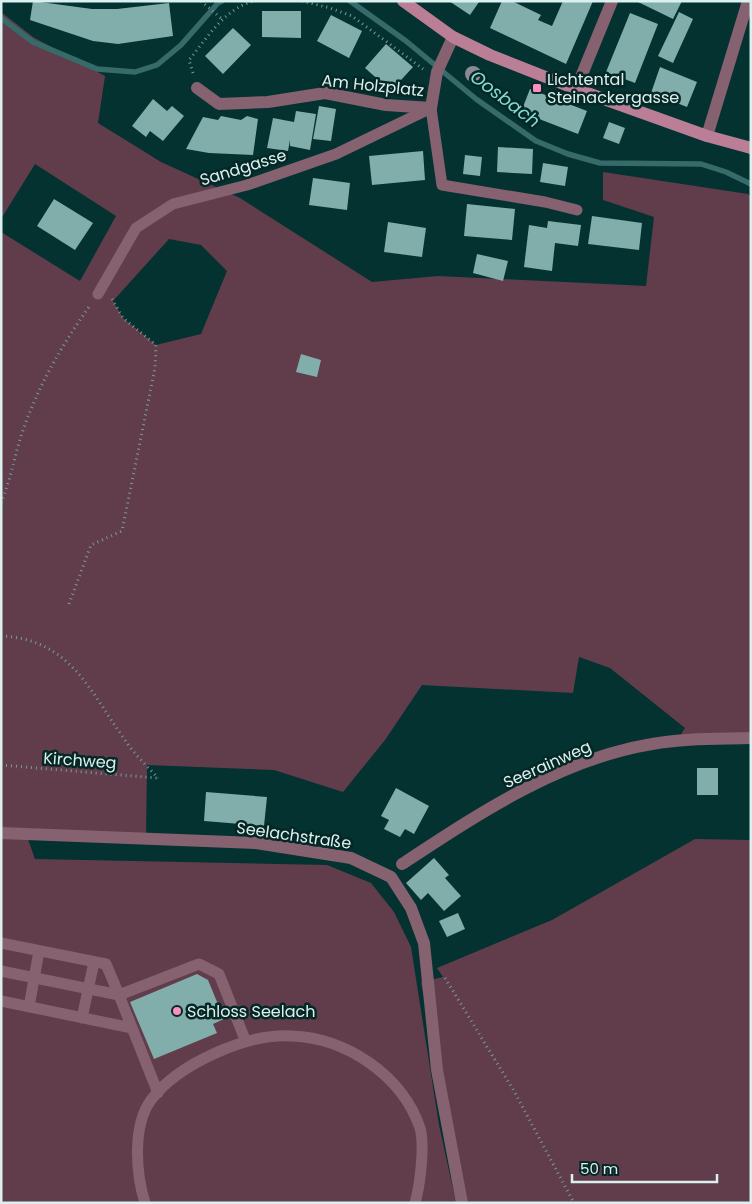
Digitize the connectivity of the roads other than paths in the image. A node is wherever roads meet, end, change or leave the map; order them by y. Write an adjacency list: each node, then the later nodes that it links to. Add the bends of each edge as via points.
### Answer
1 (403, 1): 4 (main road)
2 (612, 1): 6 (street)
3 (749, 3): 8 (street)
4 (453, 37): 6 (main road); 7 (street, via 437,72)
5 (198, 88): 7 (street, Am Holzplatz, via 220,104 268,102 325,93 386,105)
6 (576, 89): 8 (main road)
7 (431, 108): 10 (lane, via 442,185); 11 (lane, Sandgasse, via 336,154 247,185 173,204 136,228)
8 (706, 136): 9 (main road)
9 (751, 148)
10 (577, 210)
11 (98, 294)
12 (751, 738): 14 (street, Seerainweg, via 652,744 586,761 519,793)
13 (1, 833): 30 (street, Seelachstraße, via 256,843 351,858 391,877 411,908 424,943 437,1070)
14 (402, 864)
15 (1, 943): 16 (lane)
16 (39, 951): 17 (lane); 19 (lane)
17 (94, 962): 20 (lane); 21 (lane, via 106,964)
18 (1, 971): 19 (lane)
19 (34, 978): 20 (lane); 23 (lane)
20 (88, 989): 21 (lane); 24 (lane)
21 (119, 995): 25 (lane); 26 (lane, via 199,964 220,974)
22 (1, 1001): 23 (lane)
23 (29, 1006): 24 (lane)
24 (82, 1018): 25 (lane)
25 (132, 1028): 27 (lane)
26 (246, 1042): 27 (lane, via 210,1056 174,1078); 29 (lane, via 259,1037 292,1036 334,1043 366,1060 393,1085 410,1105 420,1130 421,1152)
27 (158, 1094): 28 (lane, via 151,1101 139,1130 138,1180)
28 (145, 1203)
29 (415, 1203)
30 (462, 1203)

